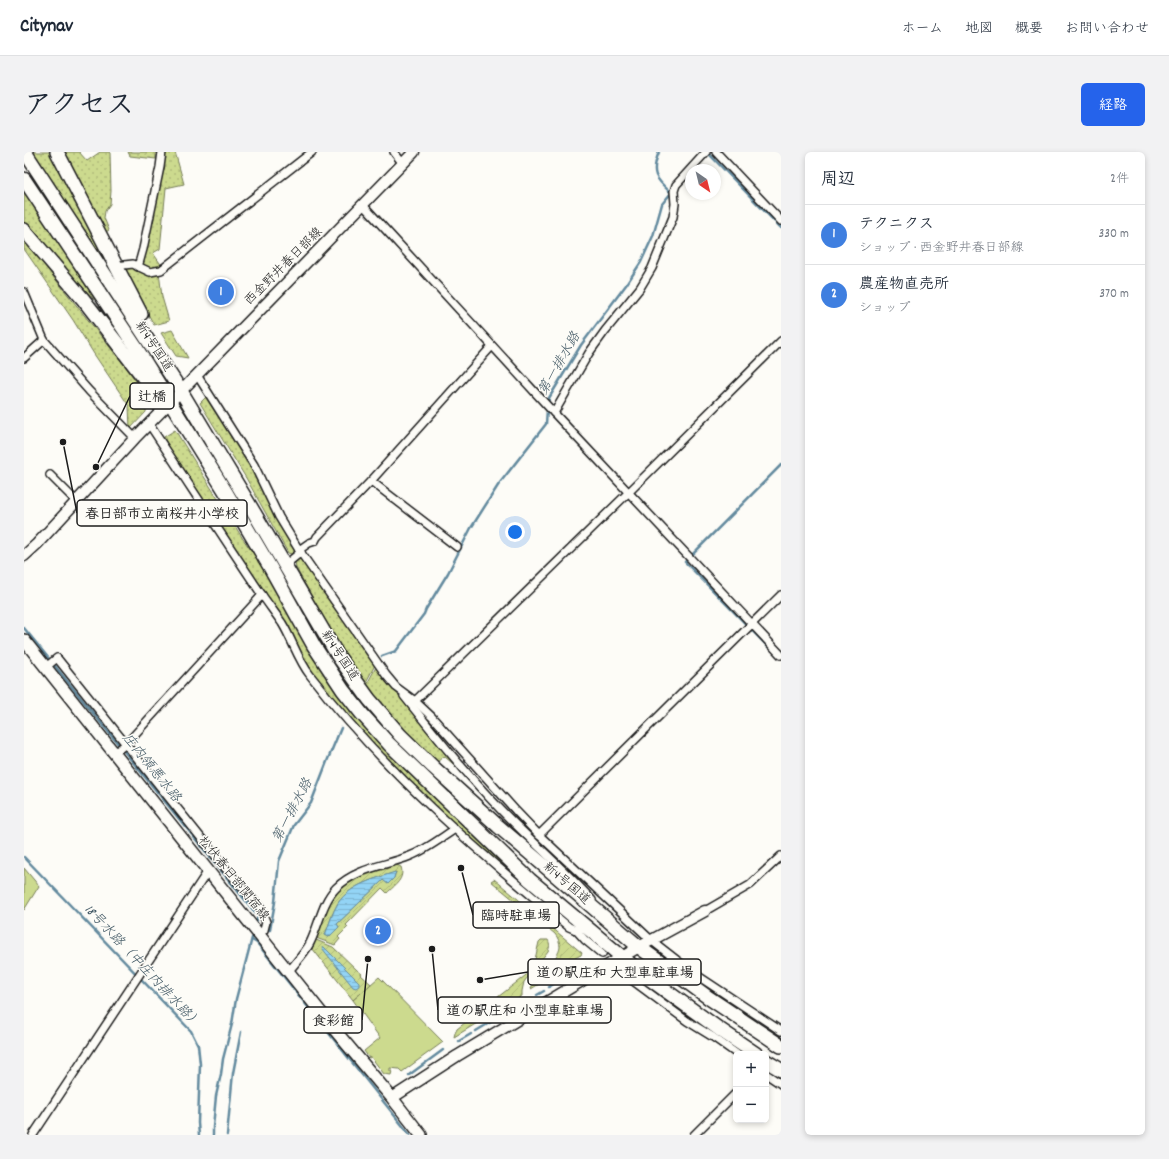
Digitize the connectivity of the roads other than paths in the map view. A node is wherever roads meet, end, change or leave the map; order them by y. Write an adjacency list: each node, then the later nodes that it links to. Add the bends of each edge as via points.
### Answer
1 (25, 152): 22 (highway, 新4号国道)
2 (57, 152): 14 (highway)
3 (162, 152): 15 (street)
4 (312, 152): 15 (street, via 161,270 150,272)
5 (394, 152): 9 (street)
6 (414, 152): 9 (main road, 西金野井春日部線)
7 (706, 152): 24 (street, via 676,185 673,216 652,268 640,288 589,353)
8 (716, 152): 12 (street)
9 (403, 164): 11 (main road, 西金野井春日部線)
10 (24, 179): 23 (highway, 新4号国道, via 135,346)
11 (363, 205): 19 (street); 21 (main road, 西金野井春日部線)
12 (781, 221)
13 (24, 230): 23 (highway)
14 (115, 266): 15 (street, via 133,264); 22 (highway, via 172,365)
15 (138, 267)
16 (24, 292): 17 (street)
17 (44, 340): 20 (street); 26 (street)
18 (781, 341): 29 (street)
19 (492, 346): 24 (street); 28 (street)
20 (24, 358)
21 (197, 375): 22 (main road, 西金野井春日部線); 32 (street, via 254,465 279,517)
22 (181, 391): 23 (main road, 西金野井春日部線); 34 (highway, 新4号国道)
23 (168, 405): 25 (main road, 西金野井春日部線); 53 (highway, 新4号国道, via 248,540 270,567 310,640 343,690 389,744)
24 (554, 413): 29 (street)
25 (149, 424): 26 (main road, 西金野井春日部線); 35 (street)
26 (135, 438): 30 (main road, 西金野井春日部線)
27 (50, 475): 30 (street)
28 (371, 482): 31 (street); 32 (street, via 315,541)
29 (628, 493): 37 (street); 42 (street)
30 (76, 501): 33 (main road, 西金野井春日部線)
31 (456, 547)
32 (300, 551): 34 (street); 41 (street)
33 (24, 556)
34 (285, 565): 52 (highway, 新4号国道, via 338,656 369,699 400,734 464,796)
35 (262, 595): 43 (street); 45 (street, via 283,624 309,673 358,733)
36 (781, 595): 37 (street)
37 (751, 625): 39 (street); 46 (street)
38 (24, 640): 40 (main road, 松伏春日部関宿線)
39 (781, 655)
40 (48, 666): 43 (street, via 57,658); 44 (main road, 松伏春日部関宿線)
41 (396, 687): 42 (street); 52 (street, via 471,778 584,891)
42 (414, 701): 46 (street, via 432,717)
43 (125, 744): 44 (street); 54 (street, via 260,909 266,922 264,930)
44 (116, 752): 50 (main road, 松伏春日部関宿線)
45 (455, 829): 47 (street); 53 (street, via 569,927)
46 (539, 835): 55 (street)
47 (433, 843): 48 (street); 59 (street, via 412,855 350,876 336,888 329,898 306,951)
48 (438, 849)
49 (781, 856): 51 (street, via 750,885)
50 (208, 871): 54 (main road, 松伏春日部関宿線); 73 (street)
51 (705, 911): 55 (main road)
52 (610, 921): 56 (highway, 新4号国道)
53 (581, 928): 57 (street, via 585,940); 58 (highway, 新4号国道)
54 (259, 935): 59 (main road, 松伏春日部関宿線)
55 (651, 940): 56 (main road); 61 (street)
56 (639, 947): 58 (main road); 61 (highway, 新4号国道)
57 (602, 954)
58 (622, 957): 63 (highway, 新4号国道); 72 (main road)
59 (288, 972): 72 (main road, 松伏春日部関宿線)
60 (625, 975): 63 (street, via 687,1021)
61 (687, 975): 62 (street); 64 (highway, 新4号国道, via 745,1023)
62 (781, 1031)
63 (716, 1033): 65 (street); 66 (highway, 新4号国道)
64 (781, 1046)
65 (734, 1051)
66 (750, 1051)
67 (769, 1062): 68 (highway)
68 (781, 1070)
69 (769, 1076): 70 (street)
70 (781, 1084)
71 (733, 1097): 75 (street)
72 (392, 1098): 74 (main road, 松伏春日部関宿線)
73 (33, 1135)
74 (421, 1135)
75 (694, 1135)

